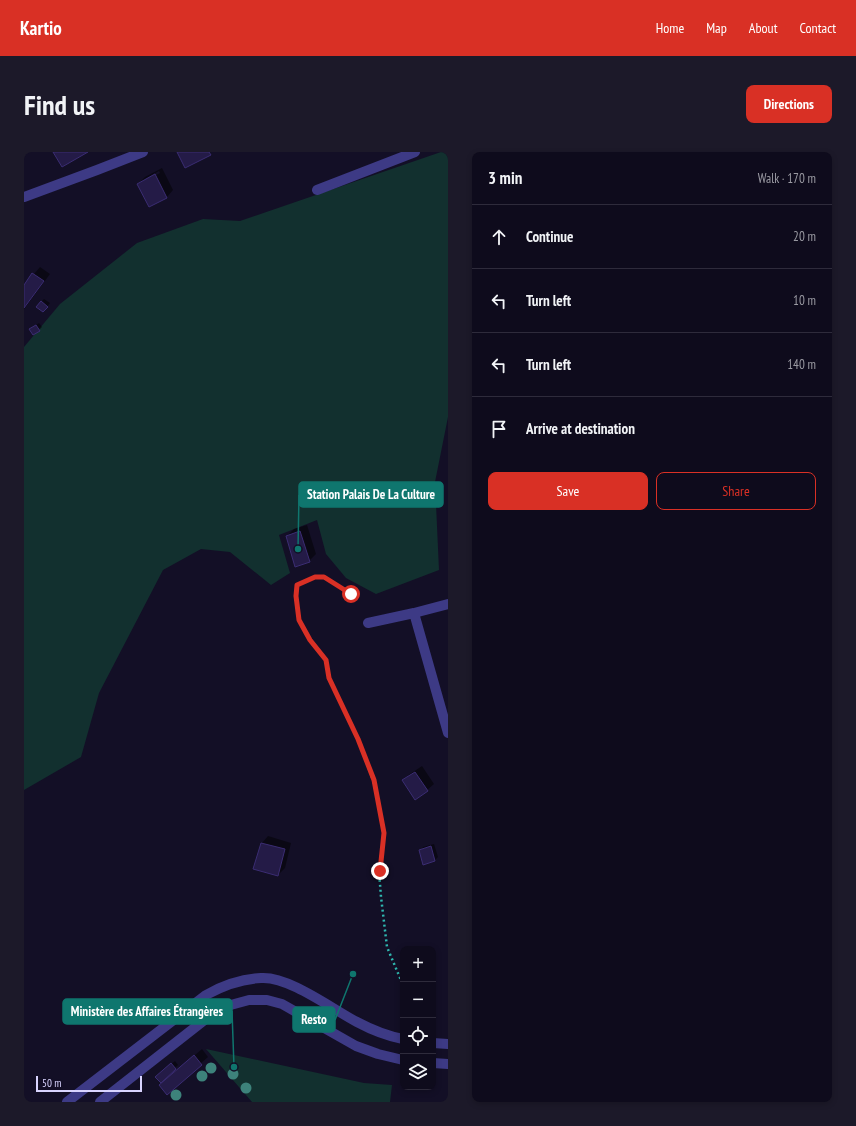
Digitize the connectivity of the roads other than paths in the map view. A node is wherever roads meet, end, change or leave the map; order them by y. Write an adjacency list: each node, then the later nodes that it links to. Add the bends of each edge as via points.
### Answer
1 (143, 152): 4 (street)
2 (416, 152): 3 (street)
3 (317, 190)
4 (24, 197)
5 (448, 604): 6 (street)
6 (414, 613): 7 (street); 8 (street)
7 (368, 623)
8 (448, 733)
9 (400, 1038): 15 (street, via 388,1036 358,1023 283,982 262,978 244,981 221,986 206,995)
10 (436, 1043): 11 (street)
11 (448, 1044)
12 (400, 1059): 16 (street, via 356,1046 282,1004 268,1000 249,1000 227,1006 207,1018)
13 (436, 1063): 14 (street)
14 (448, 1064)
15 (66, 1102)
16 (100, 1102)

